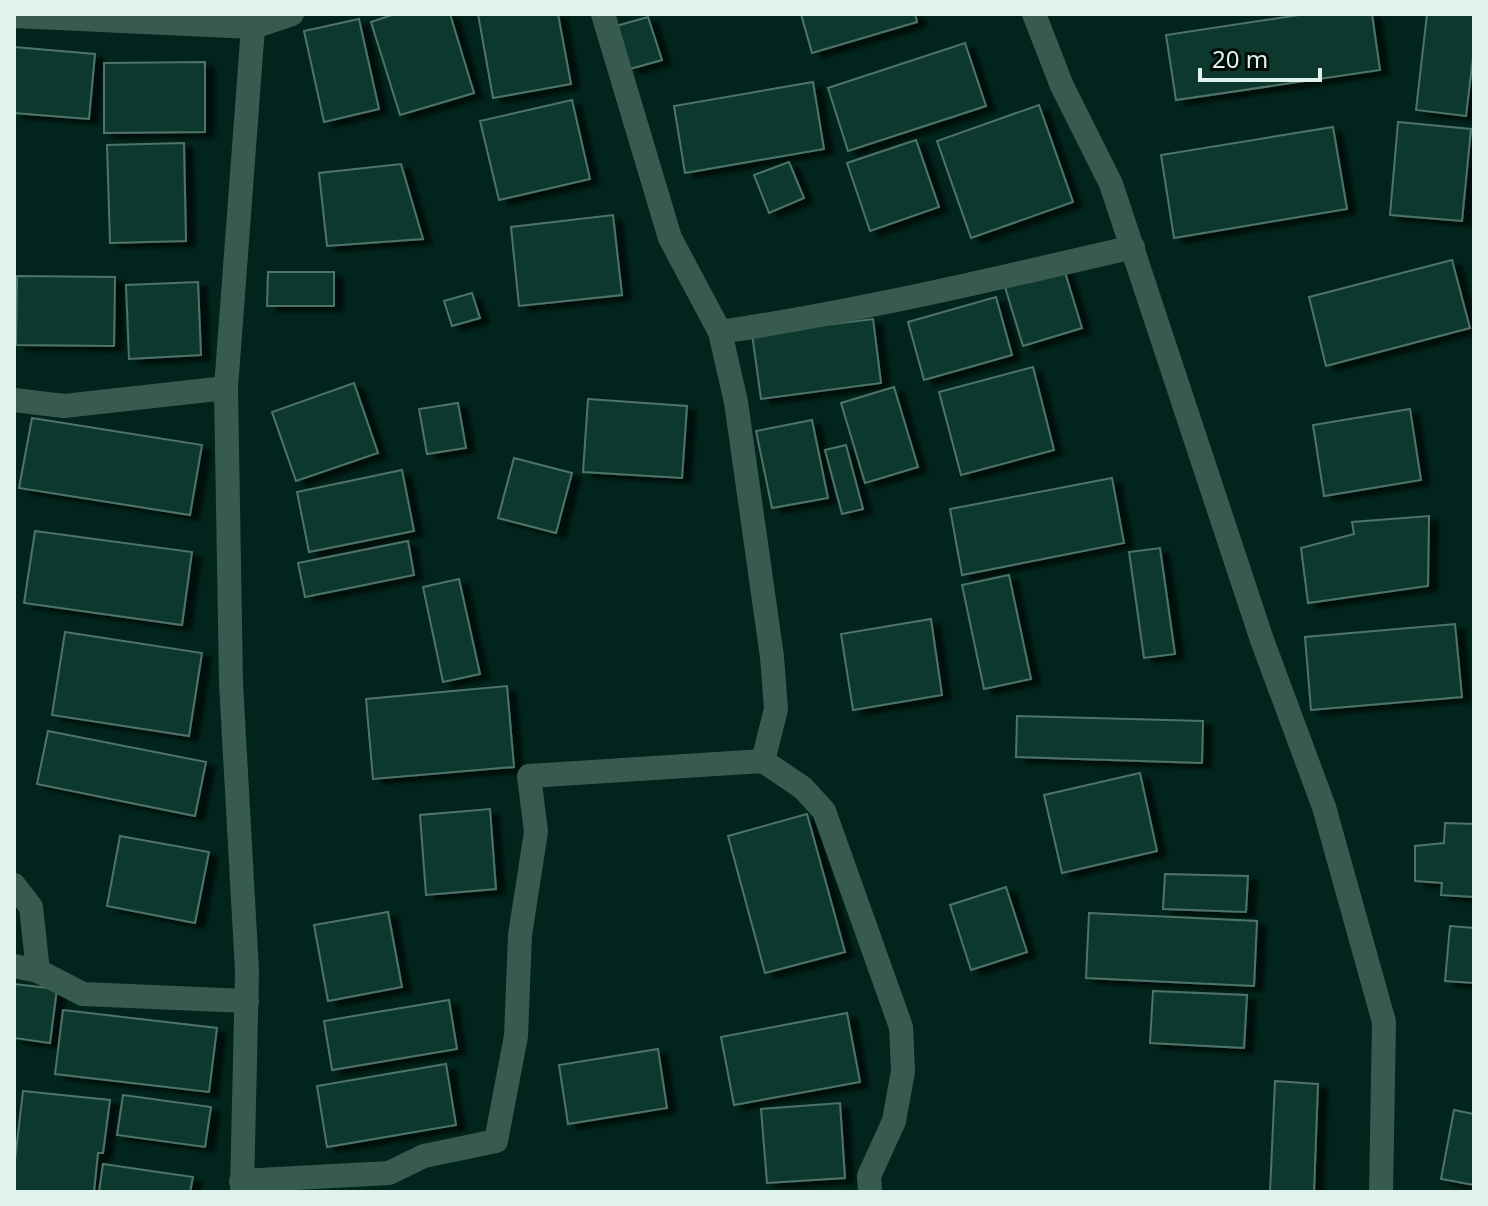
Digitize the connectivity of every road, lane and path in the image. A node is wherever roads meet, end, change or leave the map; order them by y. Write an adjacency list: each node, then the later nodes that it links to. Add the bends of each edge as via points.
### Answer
1 (292, 14): 5 (street)
2 (603, 14): 7 (street, via 670,238)
3 (1034, 14): 6 (street, via 1062,86 1111,184)
4 (14, 16): 5 (street)
5 (253, 27): 8 (street)
6 (1133, 247): 7 (street, via 936,293); 16 (street, via 1262,640 1324,807 1384,1022)
7 (720, 332): 10 (street, via 736,402 772,657 776,709)
8 (226, 388): 9 (street, via 64,406); 13 (street, via 231,683)
9 (14, 400)
10 (763, 761): 14 (street, via 529,776 536,832 520,935 516,1036 496,1141 424,1156 389,1173); 15 (street, via 803,788 824,811 901,1027 903,1071 894,1121 869,1176)
11 (14, 885): 12 (street, via 31,907)
12 (26, 969): 13 (street, via 83,994)
13 (247, 1001): 14 (street)
14 (241, 1187)
15 (870, 1192)
16 (1381, 1192)

